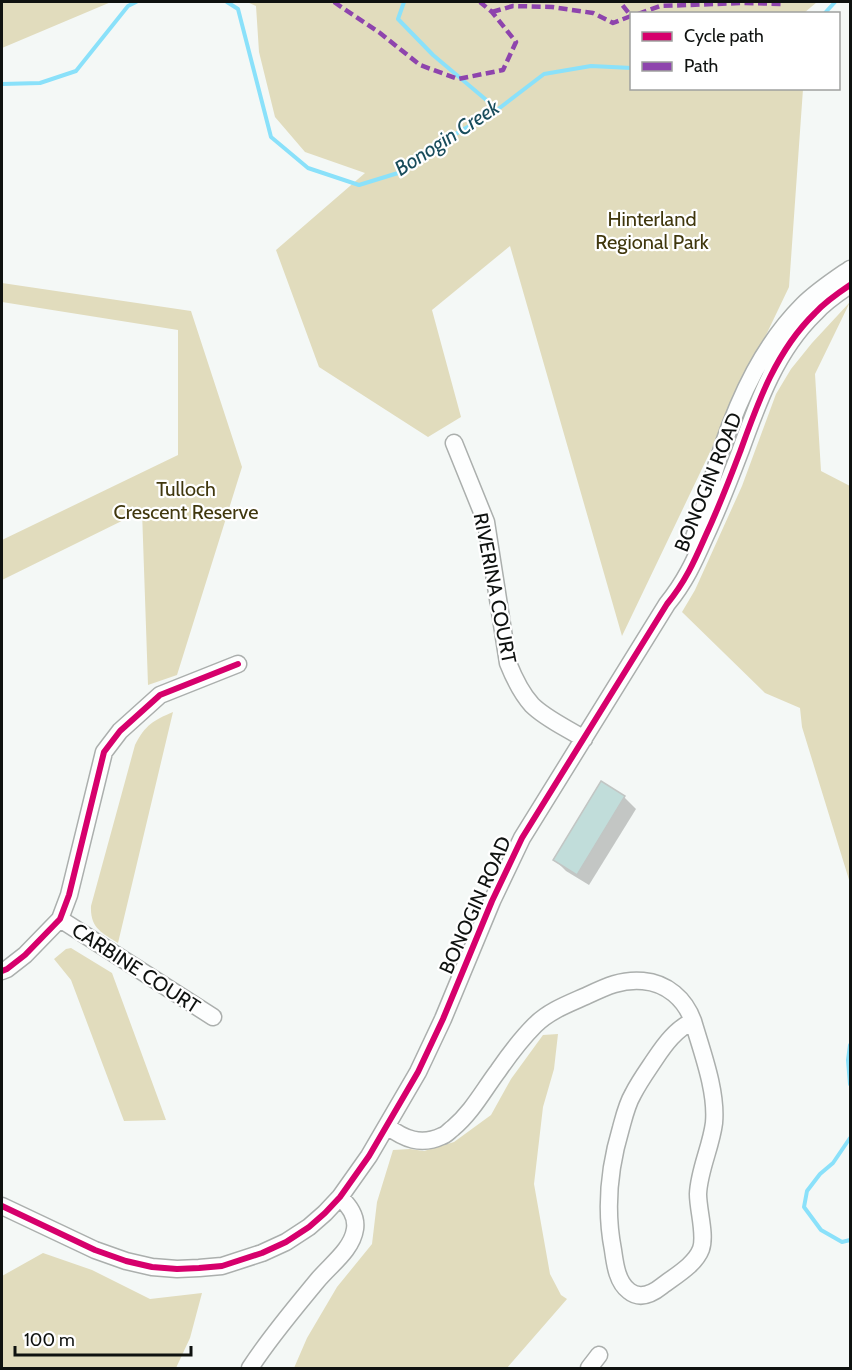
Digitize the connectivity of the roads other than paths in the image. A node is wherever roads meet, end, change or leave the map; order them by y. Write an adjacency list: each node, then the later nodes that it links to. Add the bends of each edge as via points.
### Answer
1 (850, 268): 5 (street, BONOGIN ROAD, via 803,304 771,344 746,386)
2 (850, 285): 3 (street, BONOGIN ROAD, via 815,312)
3 (774, 368): 5 (street, via 759,385 733,450); 6 (street, BONOGIN ROAD, via 708,531 681,587)
4 (454, 443): 8 (street, RIVERINA COURT, via 486,522 508,663 516,683 532,705)
5 (721, 452): 6 (street, BONOGIN ROAD, via 695,535)
6 (667, 604): 8 (street, BONOGIN ROAD)
7 (238, 664): 9 (street, via 160,695 120,731 104,752)
8 (584, 739): 13 (street, BONOGIN ROAD, via 522,838 443,1019)
9 (60, 919): 10 (street, via 25,955); 11 (street, CARBINE COURT)
10 (2, 971)
11 (213, 1017)
12 (693, 1021): 12 (street, via 714,1110 698,1193 702,1248 693,1261 661,1287 638,1296 624,1287 611,1242 610,1180 614,1156 632,1095 660,1051 679,1029); 13 (street, via 682,1000 659,984 628,980 615,983 561,1007 536,1024 470,1112 443,1136 414,1141)
13 (387, 1126): 15 (street, BONOGIN ROAD)
14 (2, 1193): 17 (street, BONOGIN ROAD)
15 (340, 1197): 17 (street, BONOGIN ROAD, via 309,1227 286,1242 222,1266 152,1267 116,1258); 18 (street, via 353,1215 353,1236)
16 (2, 1206): 17 (street, BONOGIN ROAD)
17 (68, 1238)
18 (250, 1368)

